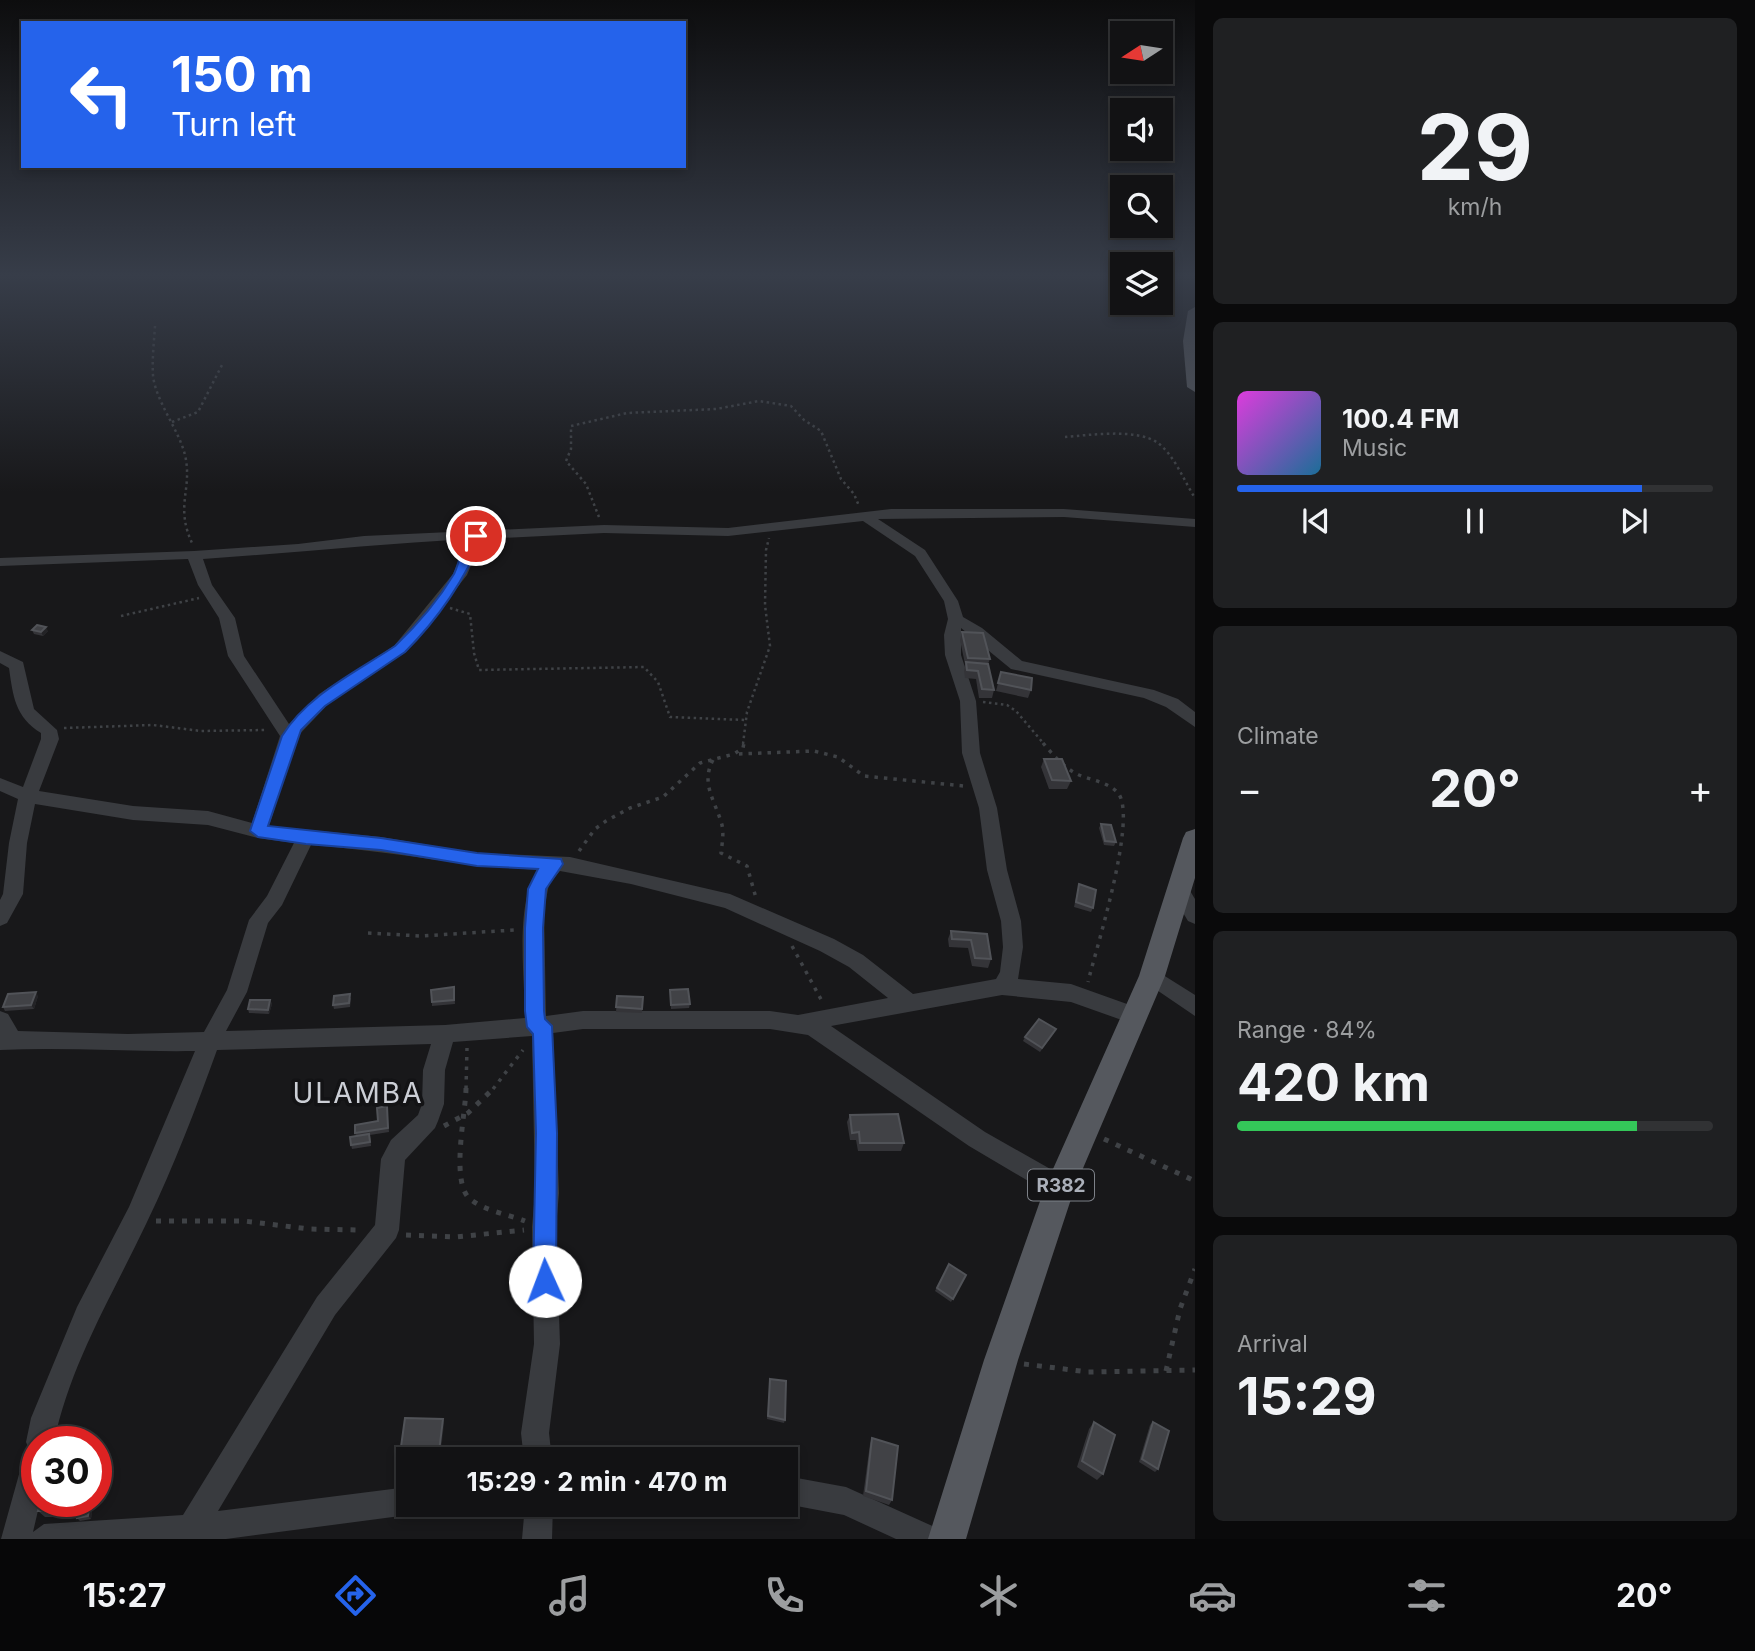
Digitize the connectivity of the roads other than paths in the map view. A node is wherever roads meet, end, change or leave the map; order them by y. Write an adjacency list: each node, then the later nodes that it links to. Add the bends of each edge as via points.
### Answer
1 (1191, 349): 2 (main road)
2 (1195, 387)
3 (864, 516): 4 (street, via 1052,513); 5 (street, via 718,532 604,529); 8 (street, via 920,553 951,601)
4 (1195, 523)
5 (476, 536): 6 (street, via 364,540); 11 (street, via 464,568 400,649 312,709)
6 (194, 555): 7 (street); 11 (street, via 232,631 236,656)
7 (0, 562)
8 (956, 619): 10 (street, via 1017,665 1148,694 1172,703); 21 (street, via 953,655 968,701 971,753 1012,921 1010,974)
9 (0, 656): 13 (street, via 18,666 21,702 33,720 49,730 50,739)
10 (1195, 721)
11 (288, 734): 14 (street)
12 (0, 785): 13 (street)
13 (28, 796): 14 (street, via 133,813 208,818); 19 (street, via 16,883)
14 (258, 831): 15 (street)
15 (306, 838): 17 (street, via 488,861); 30 (street, via 275,900 259,920 237,992)
16 (1195, 838): 18 (main road, R382)
17 (563, 864): 22 (street, via 730,902 856,961); 27 (street, via 544,874 537,889 534,928)
18 (1187, 904): 20 (main road, R382)
19 (0, 918)
20 (1152, 976): 23 (street); 24 (main road, R382)
21 (1002, 986): 22 (street); 24 (street, via 1085,998)
22 (908, 1002): 26 (street)
23 (1195, 1007)
24 (1133, 1015): 31 (main road, R382)
25 (0, 1020): 29 (street)
26 (796, 1023): 27 (street, via 583,1020); 31 (street, via 821,1031 977,1139)
27 (539, 1026): 28 (street); 33 (street, via 547,1194 547,1344)
28 (456, 1033): 30 (street); 38 (street, via 434,1070 433,1104 422,1129 393,1159 387,1230 326,1306)
29 (7, 1041): 30 (street)
30 (210, 1041): 32 (street, via 134,1222 86,1316)
31 (1060, 1187): 45 (main road, R382)
32 (43, 1426)
33 (537, 1447)
34 (798, 1492): 44 (street, via 846,1501)
35 (396, 1503): 38 (street)
36 (22, 1517): 41 (street)
37 (538, 1517): 43 (street)
38 (190, 1534): 42 (street)
39 (0, 1537): 40 (street)
40 (7, 1539)
41 (16, 1539)
42 (44, 1539)
43 (537, 1539)
44 (929, 1539)
45 (947, 1539)

